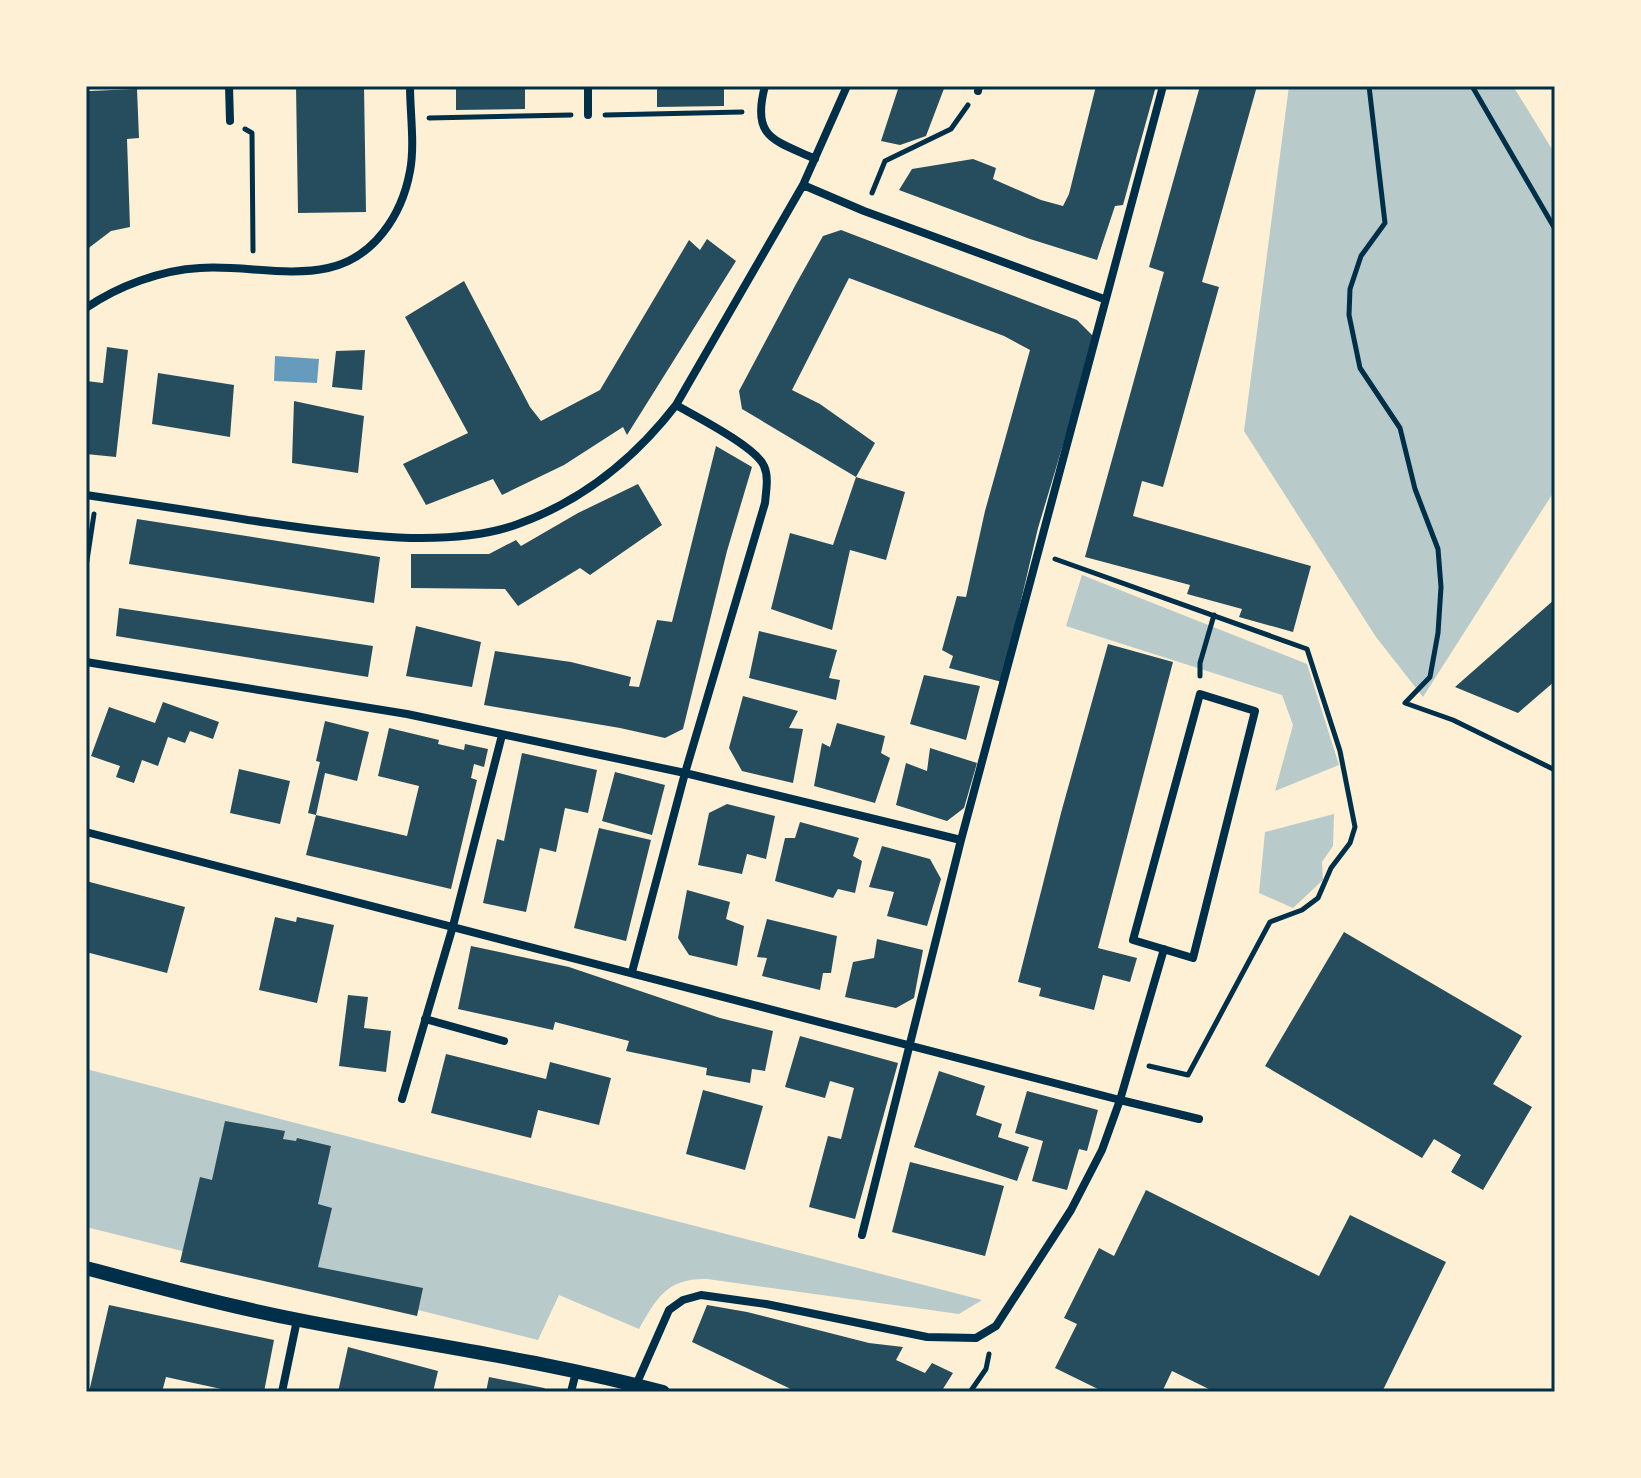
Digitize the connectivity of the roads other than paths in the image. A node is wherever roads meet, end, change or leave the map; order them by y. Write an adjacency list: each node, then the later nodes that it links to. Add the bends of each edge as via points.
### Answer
1 (229, 86): 8 (street)
2 (410, 86): 12 (street, via 411,167 406,191 392,223 352,259 328,268 177,271 133,283)
3 (588, 86): 7 (street)
4 (765, 86): 9 (street, via 759,112 771,139)
5 (847, 86): 9 (street)
6 (1163, 86): 11 (street)
7 (588, 115)
8 (230, 121)
9 (815, 159): 10 (street)
10 (803, 185): 11 (street); 13 (street)
11 (1104, 299): 19 (street)
12 (86, 308)
13 (676, 405): 14 (street, via 655,432 602,480 517,525 463,536 382,536 306,528); 17 (street, via 752,451 764,465 767,482)
14 (86, 495)
15 (86, 662): 16 (street, via 407,714)
16 (502, 735): 17 (street); 20 (street)
17 (685, 773): 19 (street); 22 (street)
18 (86, 832): 20 (street)
19 (961, 840): 25 (street)
20 (453, 926): 22 (street); 23 (street)
21 (1164, 949): 21 (street, via 1193,958 1255,711 1200,694 1133,940); 27 (street)
22 (632, 972): 25 (street)
23 (425, 1019): 24 (street); 26 (street)
24 (504, 1041)
25 (911, 1045): 27 (street); 29 (street)
26 (402, 1099)
27 (1120, 1100): 28 (street); 33 (street, via 1071,1210 996,1326 976,1338 927,1337 701,1295 669,1310)
28 (1199, 1119)
29 (862, 1235)
30 (86, 1268): 31 (street)
31 (297, 1320): 32 (street); 34 (street)
32 (575, 1375): 33 (street); 35 (street)
33 (636, 1385): 36 (street)
34 (282, 1392)
35 (571, 1392)
36 (663, 1392)

